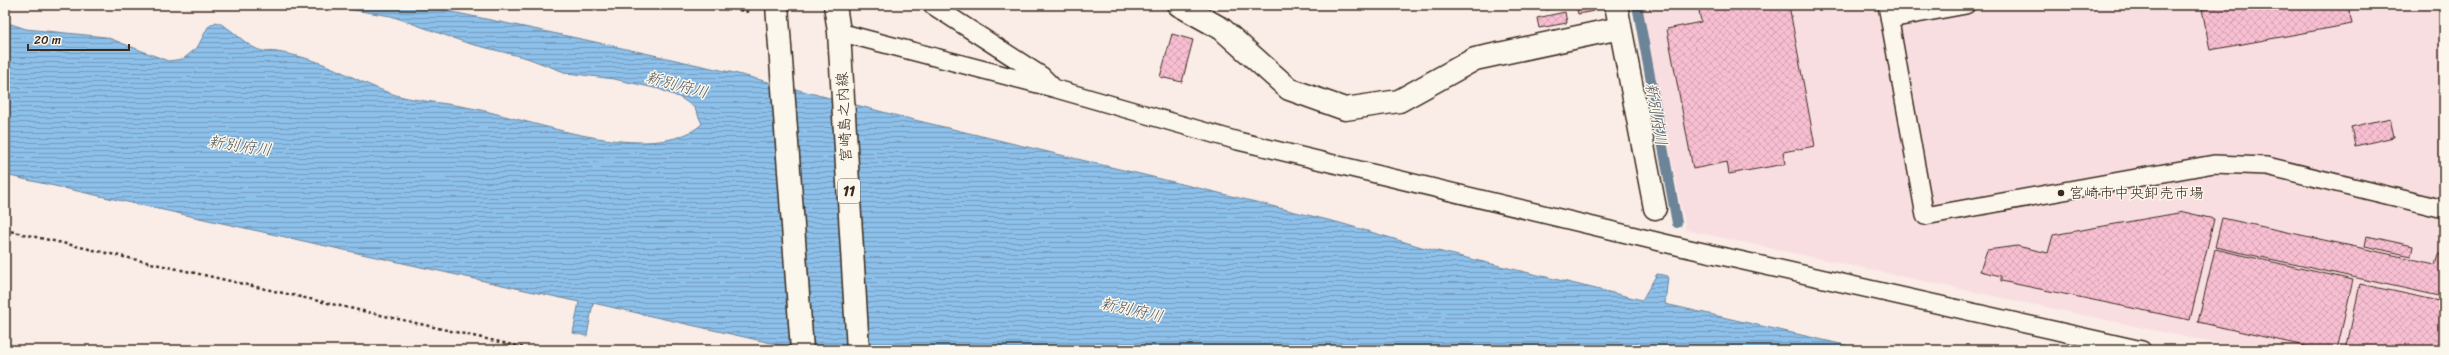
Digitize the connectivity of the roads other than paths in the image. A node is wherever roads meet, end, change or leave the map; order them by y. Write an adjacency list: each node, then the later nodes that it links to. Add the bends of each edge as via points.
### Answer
1 (778, 5): 13 (main road)
2 (835, 5): 9 (main road, 宮崎島之内線 / 11)
3 (932, 5): 10 (lane, via 1042,76)
4 (1179, 5): 8 (main road, via 1222,29 1289,88 1345,109 1399,101 1475,59)
5 (1616, 5): 8 (main road)
6 (1966, 5): 7 (lane)
7 (1888, 12): 12 (lane, via 1925,216 2214,164 2267,166)
8 (1620, 28): 11 (main road)
9 (839, 32): 10 (lane); 14 (main road, 宮崎島之内線 / 11)
10 (1054, 88): 15 (lane, via 1238,141 1689,249)
11 (1655, 208)
12 (2444, 209)
13 (802, 350)
14 (858, 350)
15 (2142, 350)

